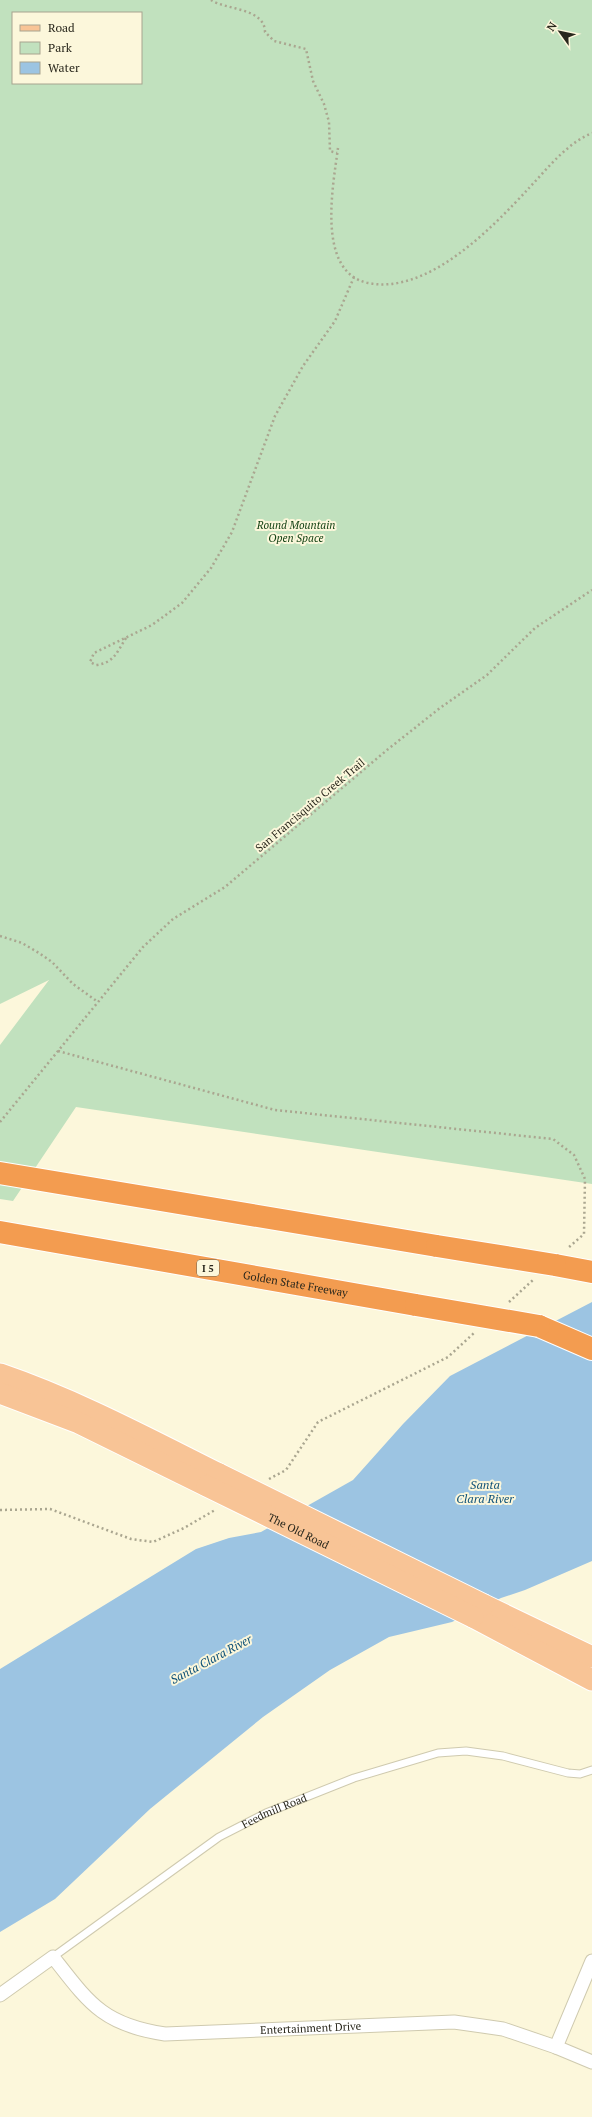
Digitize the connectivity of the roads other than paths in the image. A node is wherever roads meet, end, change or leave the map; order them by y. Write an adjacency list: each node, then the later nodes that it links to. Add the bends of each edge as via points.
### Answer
1 (0, 1173): 3 (highway, bridge)
2 (0, 1232): 6 (highway, Golden State Freeway / I 5, bridge)
3 (555, 1265): 4 (highway); 5 (highway)
4 (592, 1268)
5 (592, 1272)
6 (539, 1326): 7 (highway, Golden State Freeway / I 5); 8 (highway, I 5)
7 (592, 1334)
8 (592, 1349)
9 (0, 1374): 11 (main road, The Old Road, via 88,1410)
10 (0, 1392): 11 (main road, The Old Road)
11 (213, 1480): 12 (main road, The Old Road, bridge)
12 (479, 1611): 13 (main road, The Old Road); 14 (main road, The Old Road)
13 (592, 1657)
14 (592, 1680)
15 (592, 1770): 16 (lane, Feedmill Road, via 580,1774 568,1773 503,1756 466,1751 438,1754 354,1778 266,1813 219,1837)
16 (53, 1957): 18 (street, Feedmill Road); 19 (street, Entertainment Drive, via 86,2000 121,2024 142,2031 165,2034 454,2022 503,2029)
17 (592, 1961): 19 (street)
18 (0, 1995)
19 (556, 2047): 20 (street, Entertainment Drive)
20 (592, 2062)

